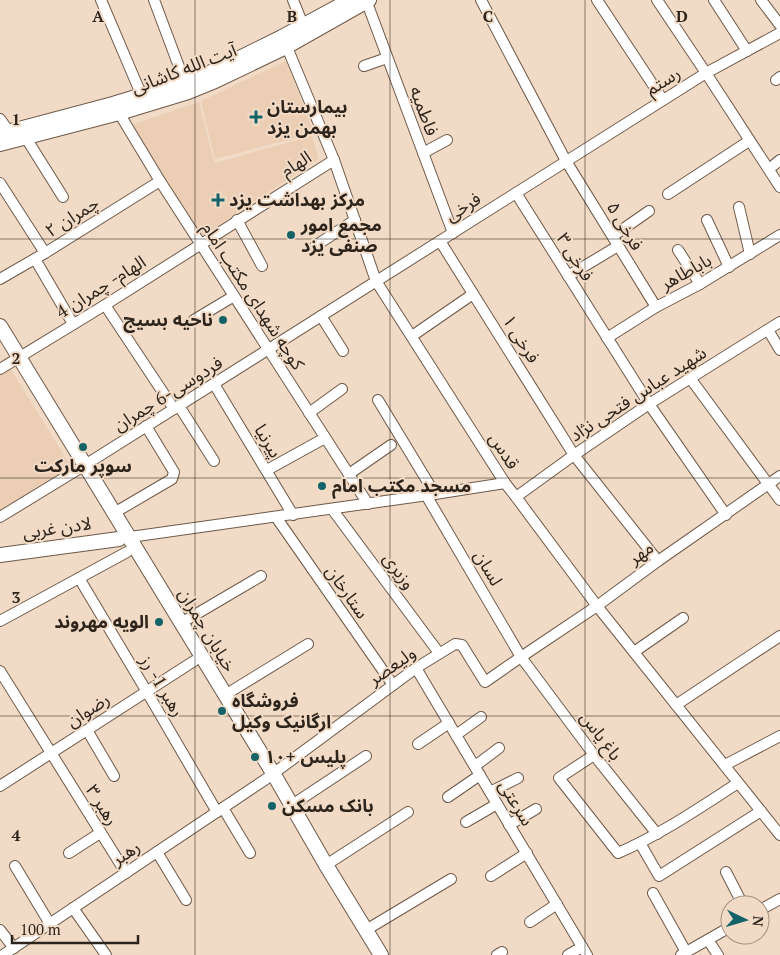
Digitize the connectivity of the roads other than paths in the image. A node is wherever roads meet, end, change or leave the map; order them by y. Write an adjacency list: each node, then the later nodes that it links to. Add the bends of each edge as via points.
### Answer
1 (101, 0): 20 (street)
2 (154, 0): 19 (street)
3 (294, 0): 12 (street)
4 (350, 0): 12 (main road, آیت الله کاشانی)
5 (481, 0): 31 (street, فرخی ۵)
6 (597, 0): 21 (street)
7 (657, 0): 18 (street)
8 (714, 0): 15 (street)
9 (760, 0): 11 (street)
10 (367, 1): 12 (main road, آیت الله کاشانی); 16 (street, فاطمیه)
11 (780, 25)
12 (305, 30): 14 (main road, آیت الله کاشانی)
13 (780, 33): 15 (street, رستم)
14 (284, 42): 19 (main road, آیت الله کاشانی, via 215,81); 29 (street, قدس)
15 (747, 51): 18 (street, رستم)
16 (387, 58): 17 (street); 28 (street, فاطمیه)
17 (364, 66)
18 (706, 73): 21 (street, رستم); 26 (street)
19 (186, 87): 20 (main road, آیت الله کاشانی)
20 (144, 100): 22 (main road, آیت الله کاشانی)
21 (663, 100): 31 (street, رستم)
22 (116, 109): 24 (main road, آیت الله کاشانی); 33 (street, کوچه شهدای مکتب امام)
23 (0, 119): 24 (street)
24 (15, 135): 27 (main road, آیت الله کاشانی); 38 (street)
25 (447, 140): 28 (street)
26 (749, 141): 32 (street); 37 (street)
27 (0, 144)
28 (423, 153): 44 (street, فاطمیه)
29 (334, 160): 41 (street, الهام); 42 (street, قدس)
30 (780, 160): 32 (street)
31 (566, 161): 36 (street, فرخی); 46 (street, فرخی ۵)
32 (769, 169): 35 (street)
33 (160, 181): 48 (street, کوچه شهدای مکتب امام); 52 (street, چمران ۲)
34 (0, 183): 52 (street)
35 (780, 187)
36 (516, 193): 44 (street, فرخی); 57 (street, فرخی ۳)
37 (668, 194)
38 (63, 197)
39 (739, 207): 53 (street)
40 (649, 211): 46 (street)
41 (237, 220): 48 (street, الهام); 55 (street)
42 (355, 220): 49 (street); 59 (street, قدس)
43 (707, 220): 56 (street)
44 (453, 233): 47 (street, فرخی)
45 (780, 235): 53 (street, باباطاهر)
46 (613, 236): 50 (street, فرخی ۵)
47 (440, 241): 59 (street, فرخی); 61 (street, فرخی ۱)
48 (200, 244): 62 (street, کوچه شهدای مکتب امام); 63 (street, الهام- چمران 4)
49 (315, 246)
50 (618, 246): 57 (street); 64 (street, فرخی ۵)
51 (678, 250): 60 (street)
52 (45, 253): 54 (street, چمران ۲)
53 (750, 254): 56 (street, باباطاهر)
54 (35, 259): 58 (street, چمران ۲); 68 (street)
55 (262, 266)
56 (729, 267): 60 (street, باباطاهر)
57 (568, 276): 72 (street, فرخی ۳)
58 (0, 279)
59 (376, 281): 65 (street, فرخی); 71 (street, قدس)
60 (700, 284): 64 (street, باباطاهر)
61 (474, 294): 71 (street); 88 (street, فرخی ۱)
62 (234, 296): 66 (street); 74 (street, کوچه شهدای مکتب امام)
63 (105, 305): 68 (street, الهام- چمران 4); 83 (street)
64 (656, 307): 72 (street, باباطاهر)
65 (320, 316): 74 (street, فردوسی-6 چمران); 76 (street)
66 (194, 320)
67 (780, 322): 70 (street, شهید عباس فتحی نژاد)
68 (73, 324): 77 (street, الهام- چمران 4)
69 (0, 326): 77 (main road, خیابان چمران)
70 (768, 330): 75 (street); 78 (street, شهید عباس فتحی نژاد)
71 (412, 336): 94 (street, قدس)
72 (608, 338): 82 (street, فرخی ۳)
73 (0, 343): 77 (main road, خیابان چمران)
74 (268, 349): 79 (street, فردوسی-6 چمران); 84 (street, کوچه شهدای مکتب امام)
75 (780, 350)
76 (343, 351)
77 (10, 362): 90 (main road, خیابان چمران)
78 (690, 378): 82 (street, شهید عباس فتحی نژاد); 95 (street)
79 (214, 384): 83 (street, فردوسی-6 چمران); 91 (street, پیرنیا)
80 (342, 389): 84 (street)
81 (378, 400): 96 (street, لسان)
82 (649, 404): 88 (street, شهید عباس فتحی نژاد); 103 (street, فرخی ۳)
83 (176, 408): 85 (street, فردوسی-6 چمران); 89 (street)
84 (309, 413): 86 (street, کوچه شهدای مکتب امام)
85 (146, 426): 90 (street, فردوسی-6 چمران); 101 (street, via 174,472 172,479)
86 (325, 438): 91 (street); 92 (street, کوچه شهدای مکتب امام)
87 (391, 445): 92 (street)
88 (574, 455): 97 (street, شهید عباس فتحی نژاد); 109 (street, فرخی ۱)
89 (214, 461)
90 (81, 468): 101 (main road, خیابان چمران); 104 (street, فردوسی-6 چمران); 106 (main road, خیابان چمران)
91 (266, 470): 102 (street, پیرنیا)
92 (349, 474): 99 (street, کوچه شهدای مکتب امام)
93 (780, 476): 95 (street, مهر)
94 (505, 483): 96 (street); 97 (street, قدس)
95 (768, 484): 98 (street); 103 (street, مهر)
96 (431, 495): 99 (street); 120 (street, لسان)
97 (516, 497): 112 (street, قدس)
98 (780, 500)
99 (368, 504): 100 (street)
100 (332, 509): 102 (street); 119 (street, وزیری)
101 (114, 513): 106 (main road, خیابان چمران)
102 (293, 515): 105 (street)
103 (726, 515): 109 (street, مهر)
104 (0, 516)
105 (276, 517): 106 (street); 124 (street, ستارخان)
106 (124, 538): 107 (main road, خیابان چمران); 108 (main road, لادن غربی); 115 (main road, خیابان چمران)
107 (127, 552): 111 (street); 121 (main road, خیابان چمران)
108 (0, 556)
109 (658, 561): 112 (street, مهر)
110 (261, 576): 115 (street)
111 (79, 578): 114 (street); 125 (street, رهبر 1- رز)
112 (598, 606): 118 (street, قدس); 120 (street, مهر)
113 (683, 618): 118 (street)
114 (0, 621)
115 (181, 623): 126 (main road, خیابان چمران)
116 (780, 636): 127 (street)
117 (308, 644): 126 (street)
118 (634, 652): 127 (street, قدس)
119 (438, 653): 120 (street, ولیعصر, via 455,644 462,645 486,682); 122 (street, ولیعصر)
120 (521, 657): 136 (street, باغ یاس)
121 (194, 662): 125 (street, رضوان); 141 (main road, خیابان چمران)
122 (416, 668): 124 (street, ولیعصر); 129 (street, سرعتی)
123 (0, 671): 135 (street, رهبر ۳)
124 (393, 685): 141 (street, ولیعصر)
125 (147, 692): 130 (street, رضوان); 150 (street, رهبر 1- رز)
126 (225, 695): 141 (main road, خیابان چمران)
127 (676, 706): 138 (street, قدس)
128 (481, 717): 131 (street)
129 (449, 723): 131 (street, سرعتی); 133 (street)
130 (87, 730): 135 (street, رضوان); 140 (street)
131 (456, 735): 139 (street, سرعتی)
132 (780, 736): 138 (street)
133 (418, 744)
134 (499, 748): 139 (street)
135 (51, 753): 144 (street, رضوان); 155 (street, رهبر ۳)
136 (594, 755): 156 (street, باغ یاس); 158 (street, via 559,778 618,853)
137 (366, 756): 148 (street)
138 (725, 766): 143 (street, قدس)
139 (477, 770): 145 (street, سرعتی); 146 (street)
140 (114, 776)
141 (270, 776): 148 (main road, خیابان چمران); 150 (street, رهبر); 185 (main road, خیابان چمران)
142 (518, 778): 145 (street)
143 (738, 783): 151 (street, قدس); 156 (street)
144 (0, 786)
145 (490, 792): 147 (street, سرعتی)
146 (448, 797)
147 (497, 804): 153 (street); 154 (street, سرعتی)
148 (292, 806): 163 (main road, خیابان چمران)
149 (536, 809): 154 (street)
150 (220, 810): 159 (street, رهبر); 160 (street, رهبر 1- رز)
151 (761, 811): 157 (street, قدس); 158 (street, via 659,876)
152 (408, 812): 163 (street)
153 (466, 822)
154 (509, 824): 161 (street, سرعتی)
155 (100, 833): 162 (street); 166 (street, رهبر ۳)
156 (657, 834): 158 (street)
157 (780, 835)
158 (637, 845)
159 (156, 852): 166 (street, رهبر); 171 (street)
160 (250, 853)
161 (526, 853): 167 (street); 172 (street, سرعتی)
162 (69, 854)
163 (326, 865): 177 (main road, خیابان چمران)
164 (15, 866): 175 (street)
165 (726, 872): 170 (street)
166 (126, 873): 173 (street, رهبر)
167 (491, 876)
168 (451, 879): 177 (street)
169 (653, 893): 182 (street)
170 (739, 895)
171 (186, 900)
172 (557, 904): 174 (street); 181 (street, سرعتی)
173 (73, 908): 175 (street, رهبر); 184 (street)
174 (530, 922)
175 (50, 924): 180 (street, رهبر)
176 (0, 930): 180 (street)
177 (366, 930): 186 (main road, خیابان چمران)
178 (720, 933): 179 (street)
179 (708, 940): 182 (street); 188 (street)
180 (14, 948): 183 (street, رهبر)
181 (585, 951): 187 (street)
182 (683, 953)
183 (4, 955)
184 (106, 955)
185 (373, 955)
186 (381, 955)
187 (568, 955)
188 (718, 955)

